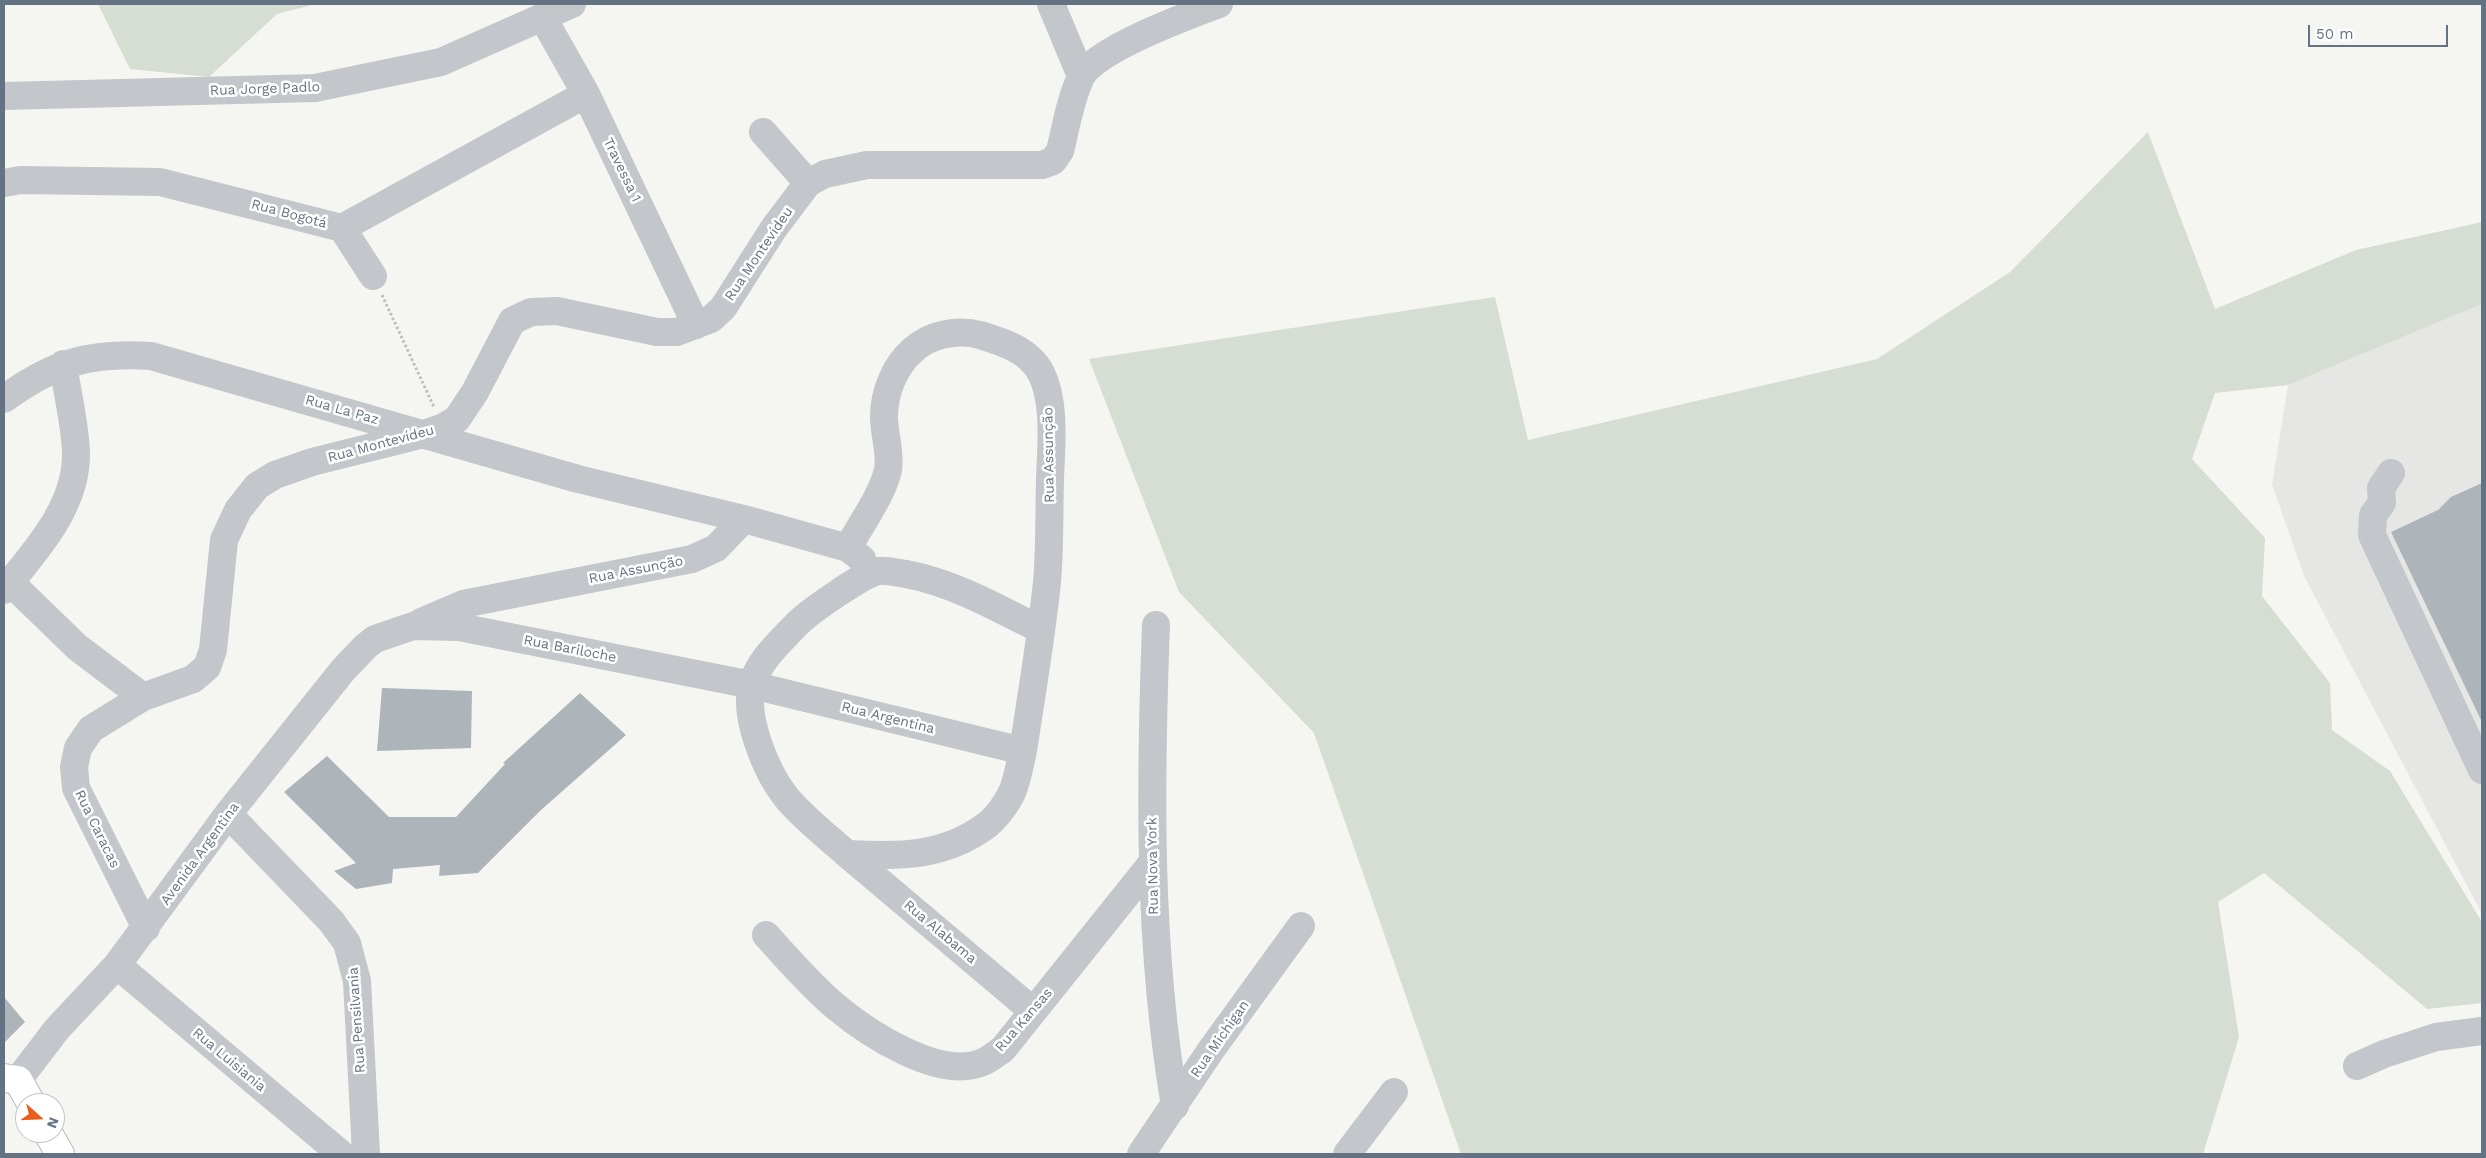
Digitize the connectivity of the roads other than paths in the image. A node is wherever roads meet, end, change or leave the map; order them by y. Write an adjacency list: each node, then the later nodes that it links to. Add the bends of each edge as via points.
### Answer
1 (572, 4): 4 (street, Rua Jorge Padlo)
2 (1051, 4): 5 (street)
3 (1219, 4): 5 (street, via 1150,32 1095,61)
4 (543, 18): 6 (street, Travessa 1); 7 (street, Rua Jorge Padlo, via 442,62 315,88)
5 (1081, 76): 9 (street, Rua Montevídeu, via 1060,152 1053,161 1042,165 866,166 825,174)
6 (586, 94): 11 (street, Rua Bogotá); 13 (street, Travessa 1)
7 (4, 96)
8 (763, 132): 9 (street)
9 (808, 183): 13 (street, Rua Montevídeu, via 774,228 723,308)
10 (9, 185): 11 (street, Rua Bogotá, via 160,182)
11 (342, 228): 12 (street)
12 (373, 276)
13 (696, 325): 16 (street, Rua Montevídeu, via 677,332 657,332 557,311 531,312 512,322 457,419)
14 (63, 364): 15 (street, Rua La Paz, via 32,378); 16 (street, Rua La Paz, via 119,354 151,356); 21 (street, via 76,455 69,491 60,516)
15 (4, 399)
16 (434, 430): 18 (street, Rua La Paz, via 578,479); 26 (street, Rua Montevídeu, via 312,462 275,475 256,486 238,510 224,540 213,650 207,667 193,679)
17 (2391, 473): 28 (street, via 2381,488 2382,503 2373,515 2372,536)
18 (744, 519): 19 (street); 23 (street, Rua Assunção, via 716,548 692,559 462,604)
19 (848, 548): 20 (street); 24 (street, Rua Assunção, via 883,486 888,467 884,416 889,385 902,361 925,341 945,335 967,332 1000,341 1018,350 1041,372 1051,421 1047,581)
20 (879, 571): 24 (street, via 924,577 971,594); 25 (street, via 840,592 803,618 771,651)
21 (7, 586): 26 (street, via 77,647)
22 (1156, 625): 31 (street, Rua Nova York, via 1151,744)
23 (400, 630): 25 (street, Rua Bariloche, via 459,627); 29 (street, Avenida Argentina, via 366,646 343,670)
24 (1041, 630): 27 (street, Rua Assunção)
25 (752, 685): 27 (street, Rua Argentina); 30 (street, Rua Alabama, via 754,734 768,766 786,797)
26 (143, 697): 33 (street, Rua Caracas, via 91,729 78,748 74,767 76,788)
27 (1023, 751): 30 (street, Rua Assunção, via 1012,792 1001,810 988,824 959,841 928,853 891,856)
28 (2482, 770)
29 (228, 814): 33 (street, Avenida Argentina); 45 (street, Rua Pensilvania, via 331,921 347,943 357,981)
30 (846, 854): 36 (street, Rua Alabama)
31 (1152, 863): 36 (street, Rua Kansas); 41 (street, Rua Nova York, via 1155,943 1167,1063)
32 (1301, 926): 41 (street, Rua Michigan, via 1211,1050)
33 (146, 928): 35 (street, Avenida Argentina)
34 (766, 935): 36 (street, Rua Kansas, via 836,1007 885,1042 926,1060 961,1066 983,1062 1003,1049)
35 (117, 965): 39 (street, Avenida Argentina, via 57,1029); 44 (street, Rua Luisiania)
36 (1033, 1011)
37 (2482, 1031): 38 (street, via 2436,1037)
38 (2357, 1066)
39 (17, 1087)
40 (1394, 1092): 47 (street)
41 (1175, 1106): 46 (street, Rua Michigan)
42 (54, 1143): 43 (main road)
43 (60, 1154)
44 (341, 1154)
45 (366, 1154)
46 (1141, 1154)
47 (1347, 1154)

